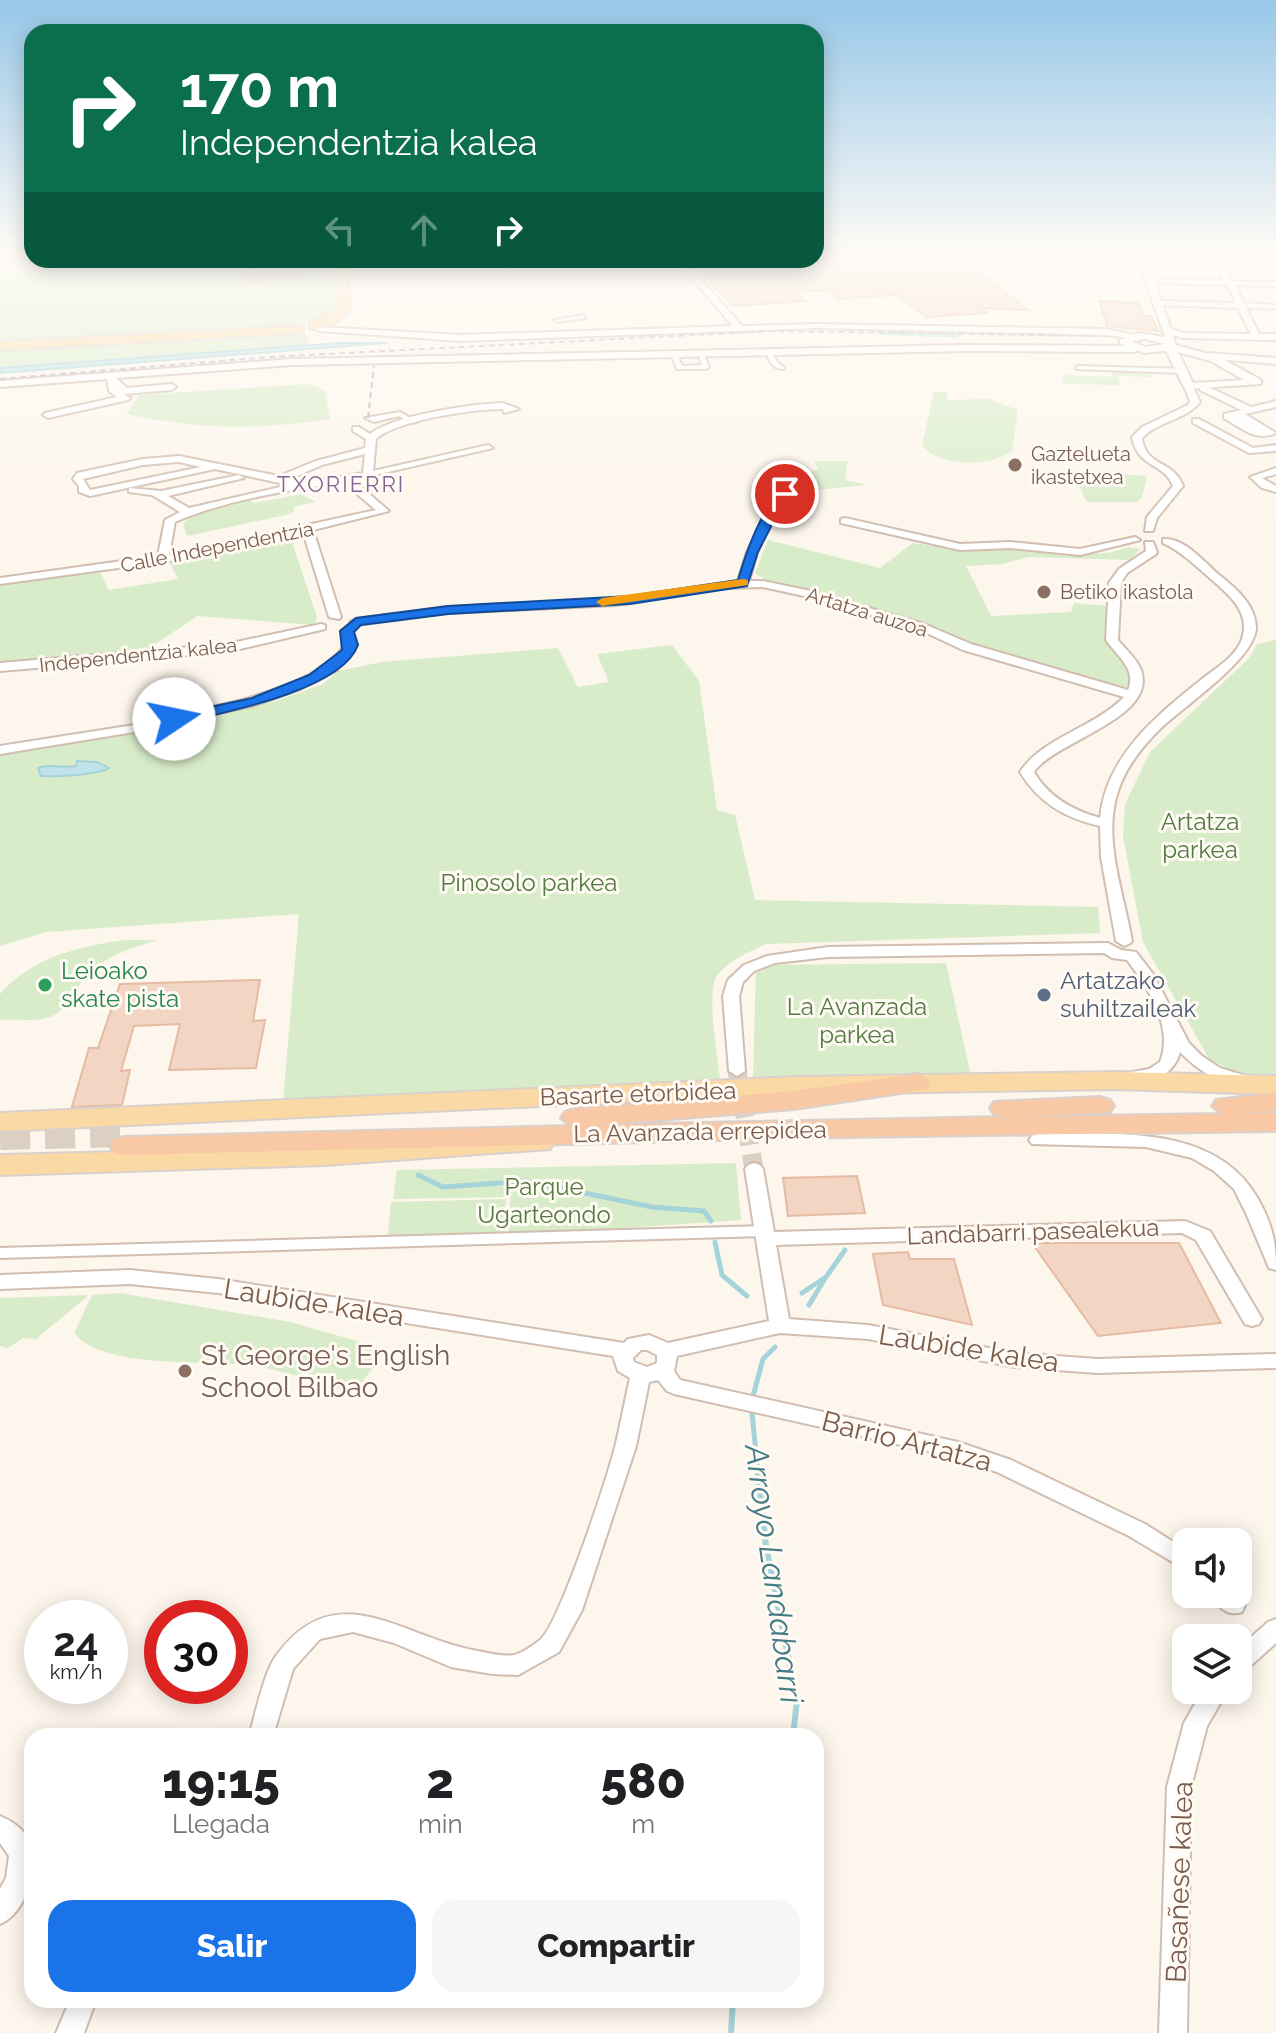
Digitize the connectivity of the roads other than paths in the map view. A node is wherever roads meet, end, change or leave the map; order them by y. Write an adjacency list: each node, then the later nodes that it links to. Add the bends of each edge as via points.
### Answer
1 (1098, 347): 6 (street)
2 (1136, 347): 8 (street)
3 (1153, 347): 8 (street)
4 (1171, 347): 18 (street)
5 (1181, 347): 12 (street)
6 (1088, 349): 7 (street); 8 (street)
7 (769, 352): 9 (street); 14 (street)
8 (1137, 352): 17 (street)
9 (701, 353): 10 (street); 10 (street, via 706,367 679,368)
10 (674, 354): 11 (street)
11 (574, 356): 16 (street); 19 (street, via 293,362)
12 (1203, 356): 13 (street); 20 (street)
13 (1276, 361)
14 (782, 368)
15 (1078, 368): 17 (street)
16 (575, 370)
17 (1149, 370): 18 (street)
18 (1183, 371): 23 (street)
19 (114, 374): 21 (street); 22 (street, via 124,391); 32 (street, via 114,391 125,398)
20 (1257, 382): 24 (street); 25 (street)
21 (0, 384)
22 (172, 387)
23 (1189, 387): 24 (street); 57 (street, via 1195,402 1191,407 1137,437 1145,459 1174,475 1178,486 1152,517)
24 (1203, 388): 26 (street)
25 (1269, 389)
26 (1250, 408): 27 (street); 31 (street)
27 (1271, 409)
28 (468, 410): 29 (street, via 504,405 514,409); 30 (street, via 453,406); 35 (street)
29 (507, 411)
30 (424, 412)
31 (1236, 413)
32 (48, 415)
33 (372, 418): 35 (street, via 400,414)
34 (1196, 421): 39 (street, via 1252,451)
35 (413, 422): 37 (street)
36 (356, 429): 37 (street)
37 (371, 438): 40 (street)
38 (488, 448): 45 (street)
39 (1276, 448)
40 (370, 450): 45 (street); 46 (street)
41 (213, 467): 44 (street); 50 (street); 50 (street, via 191,462 84,486 84,492)
42 (793, 469): 60 (street, via 802,473 808,486 780,497)
43 (1276, 471): 49 (street, via 1255,477)
44 (232, 474): 46 (street); 51 (street); 52 (street); 53 (street, via 252,486)
45 (368, 475): 47 (street)
46 (279, 480): 48 (street)
47 (347, 480): 48 (street); 56 (street, Calle Independentzia, via 384,511)
48 (306, 485): 54 (street)
49 (1276, 489)
50 (107, 490): 51 (street)
51 (141, 490): 52 (street)
52 (161, 494): 53 (street)
53 (175, 503): 54 (street)
54 (186, 511): 58 (street, via 170,520)
55 (845, 521): 57 (street, via 960,547 1010,545 1080,552)
56 (307, 529): 58 (street, Calle Independentzia); 61 (street)
57 (1149, 536): 65 (street, via 1152,552 1123,571 1113,592 1112,640 1137,675); 67 (street, via 1167,541 1234,592 1246,609 1250,636 1131,756 1119,774)
58 (163, 559): 59 (street, Calle Independentzia)
59 (0, 581)
60 (743, 583): 62 (street, via 630,600 448,610); 65 (street, Artatza auzoa, via 781,587 920,626 967,647)
61 (335, 617): 62 (street, via 350,618); 63 (street)
62 (351, 626): 63 (street, via 332,632); 66 (street, via 345,656 314,678 275,695 224,710)
63 (321, 627): 64 (street, Independentzia kalea, via 227,648)
64 (0, 667)
65 (1130, 695): 67 (street, via 1118,712 1037,758 1027,772 1057,806 1081,819)
66 (0, 750)
67 (1105, 823): 68 (street)
68 (1128, 948): 69 (street); 70 (street, via 1117,955 1108,948 828,952 772,959 736,980 731,996)
69 (1172, 1030): 71 (street, via 1174,1053 1161,1070); 73 (street, via 1201,1066)
70 (737, 1071)
71 (1087, 1081): 72 (main road, Basarte etorbidea); 73 (main road, Basarte etorbidea)
72 (917, 1083): 74 (highway, via 852,1094); 75 (main road, Basarte etorbidea)
73 (1272, 1094): 74 (highway, La Avanzada errepidea, via 1226,1106)
74 (575, 1118): 78 (highway, La Avanzada errepidea, via 127,1139)
75 (0, 1122)
76 (1276, 1122): 77 (highway, La Avanzada errepidea)
77 (721, 1132): 78 (highway, La Avanzada errepidea); 79 (highway)
78 (639, 1134): 80 (main road, Basarte etorbidea, via 454,1150)
79 (1038, 1140): 84 (street, via 1153,1143 1202,1154 1242,1188)
80 (0, 1165)
81 (754, 1169): 82 (street)
82 (765, 1235): 83 (street); 86 (street, Landabarri pasealekua, via 1185,1227 1203,1236); 87 (street)
83 (0, 1253)
84 (1276, 1263)
85 (0, 1282): 88 (street, Laubide kalea, via 130,1277 218,1286)
86 (1252, 1319)
87 (780, 1326): 89 (street, Laubide kalea, via 868,1332 1015,1360 1097,1366); 90 (street, Laubide kalea)
88 (626, 1351): 90 (street, via 625,1366); 90 (street, Laubide kalea, via 642,1342 656,1344)
89 (1276, 1361)
90 (656, 1366): 91 (street, Barrio Artatza, via 674,1386 951,1448 1004,1466); 95 (street, via 571,1610 551,1645 518,1665 492,1664 451,1657 353,1622 313,1631 283,1664)
91 (1172, 1552)
92 (1276, 1629): 93 (street)
93 (1252, 1650)
94 (1208, 1704): 100 (street, Basañese kalea, via 1196,1723 1179,1787)
95 (263, 1728)
96 (0, 1828): 97 (street, via 21,1849 23,1869 16,1891)
97 (0, 1911)
98 (80, 2008): 99 (street)
99 (70, 2033)
100 (1173, 2033)

